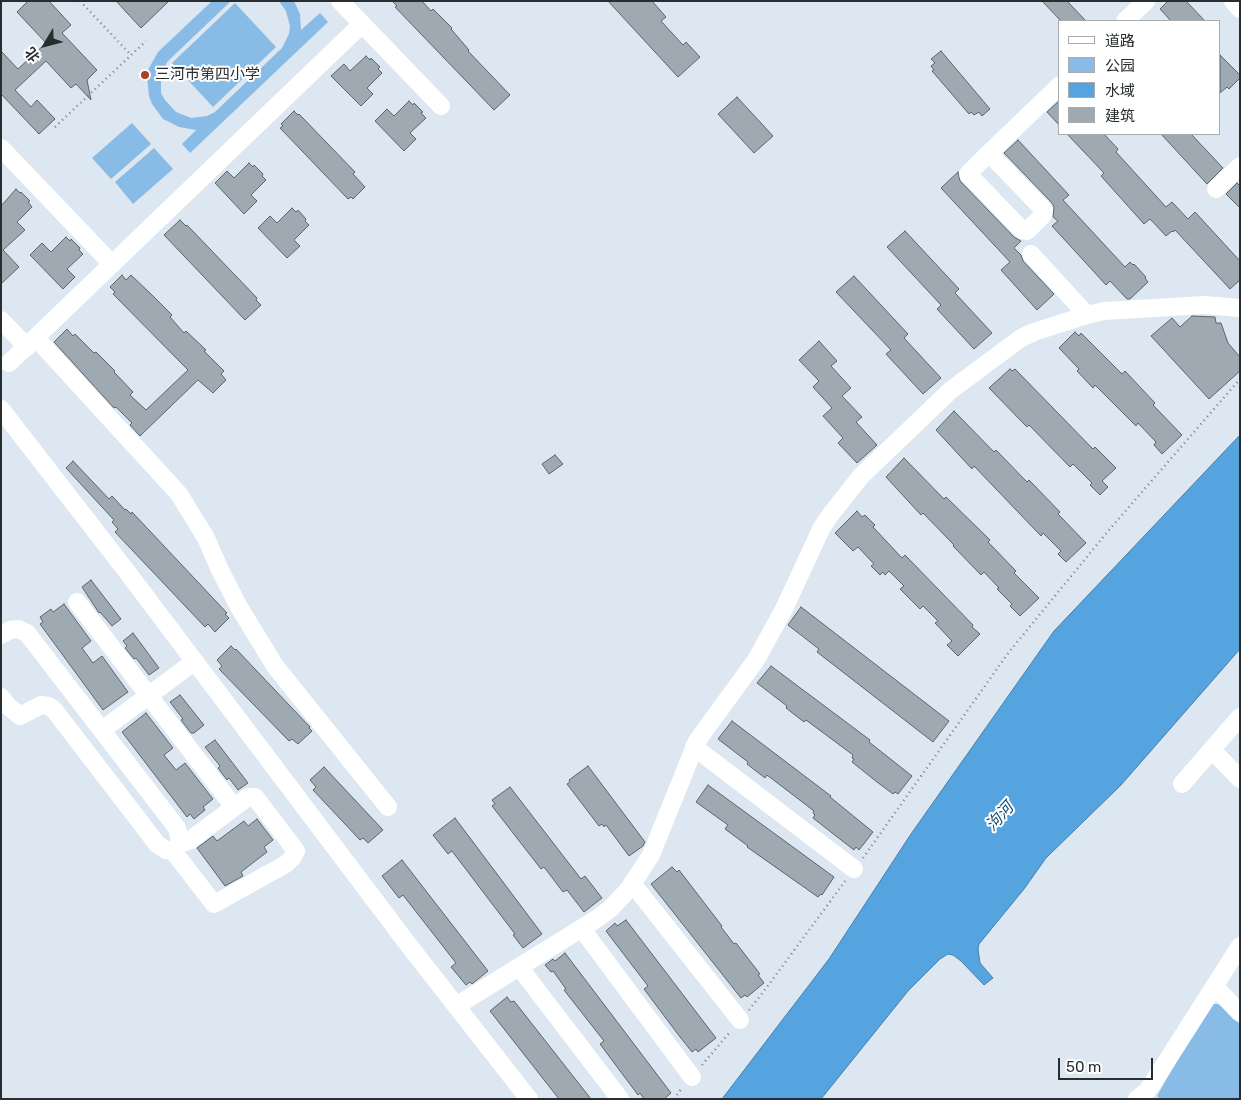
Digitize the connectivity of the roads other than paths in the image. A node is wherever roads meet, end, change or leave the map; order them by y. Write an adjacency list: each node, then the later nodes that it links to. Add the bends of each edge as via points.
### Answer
1 (340, 1): 6 (street)
2 (1146, 1): 5 (street)
3 (1233, 1): 4 (street)
4 (1240, 9)
5 (1126, 20)
6 (362, 24): 8 (street); 14 (street)
7 (1058, 87): 9 (street)
8 (441, 106)
9 (990, 153)
10 (5, 159): 14 (street)
11 (1240, 166): 12 (street)
12 (1216, 189)
13 (1031, 254): 16 (street)
14 (112, 264): 18 (street)
15 (1240, 308): 16 (street, via 1204,305 1104,311)
16 (1087, 315): 28 (street, via 1034,332 1005,349 951,390 861,476 822,527 756,660)
17 (1, 320): 18 (street)
18 (31, 342): 19 (street); 33 (street, via 179,494 206,538 239,607 275,666)
19 (9, 363)
20 (1, 409): 23 (street)
21 (77, 602): 24 (street)
22 (1, 635): 27 (street, via 18,629 27,633)
23 (194, 662): 24 (street); 41 (street)
24 (148, 695): 27 (street); 32 (street)
25 (1, 697): 34 (street, via 20,716 45,704 55,711 157,844 166,850)
26 (1240, 717): 29 (street)
27 (102, 730): 34 (street, via 177,828 180,841)
28 (694, 747): 35 (street); 36 (street, via 650,855)
29 (1212, 750): 30 (street); 31 (street)
30 (1240, 779)
31 (1182, 784)
32 (234, 807): 34 (street, via 189,842); 34 (street, via 248,797 255,797 296,851 292,858 214,904)
33 (388, 807)
34 (176, 848)
35 (854, 869)
36 (632, 883): 37 (street, via 610,909); 43 (street)
37 (582, 929): 39 (street); 44 (street)
38 (1240, 946): 40 (street)
39 (520, 968): 41 (street); 46 (street)
40 (1214, 986): 42 (street); 47 (street, via 1154,1082)
41 (456, 1006): 45 (street)
42 (1240, 1014)
43 (740, 1020)
44 (692, 1077)
45 (530, 1099)
46 (620, 1099)
47 (1137, 1099)

